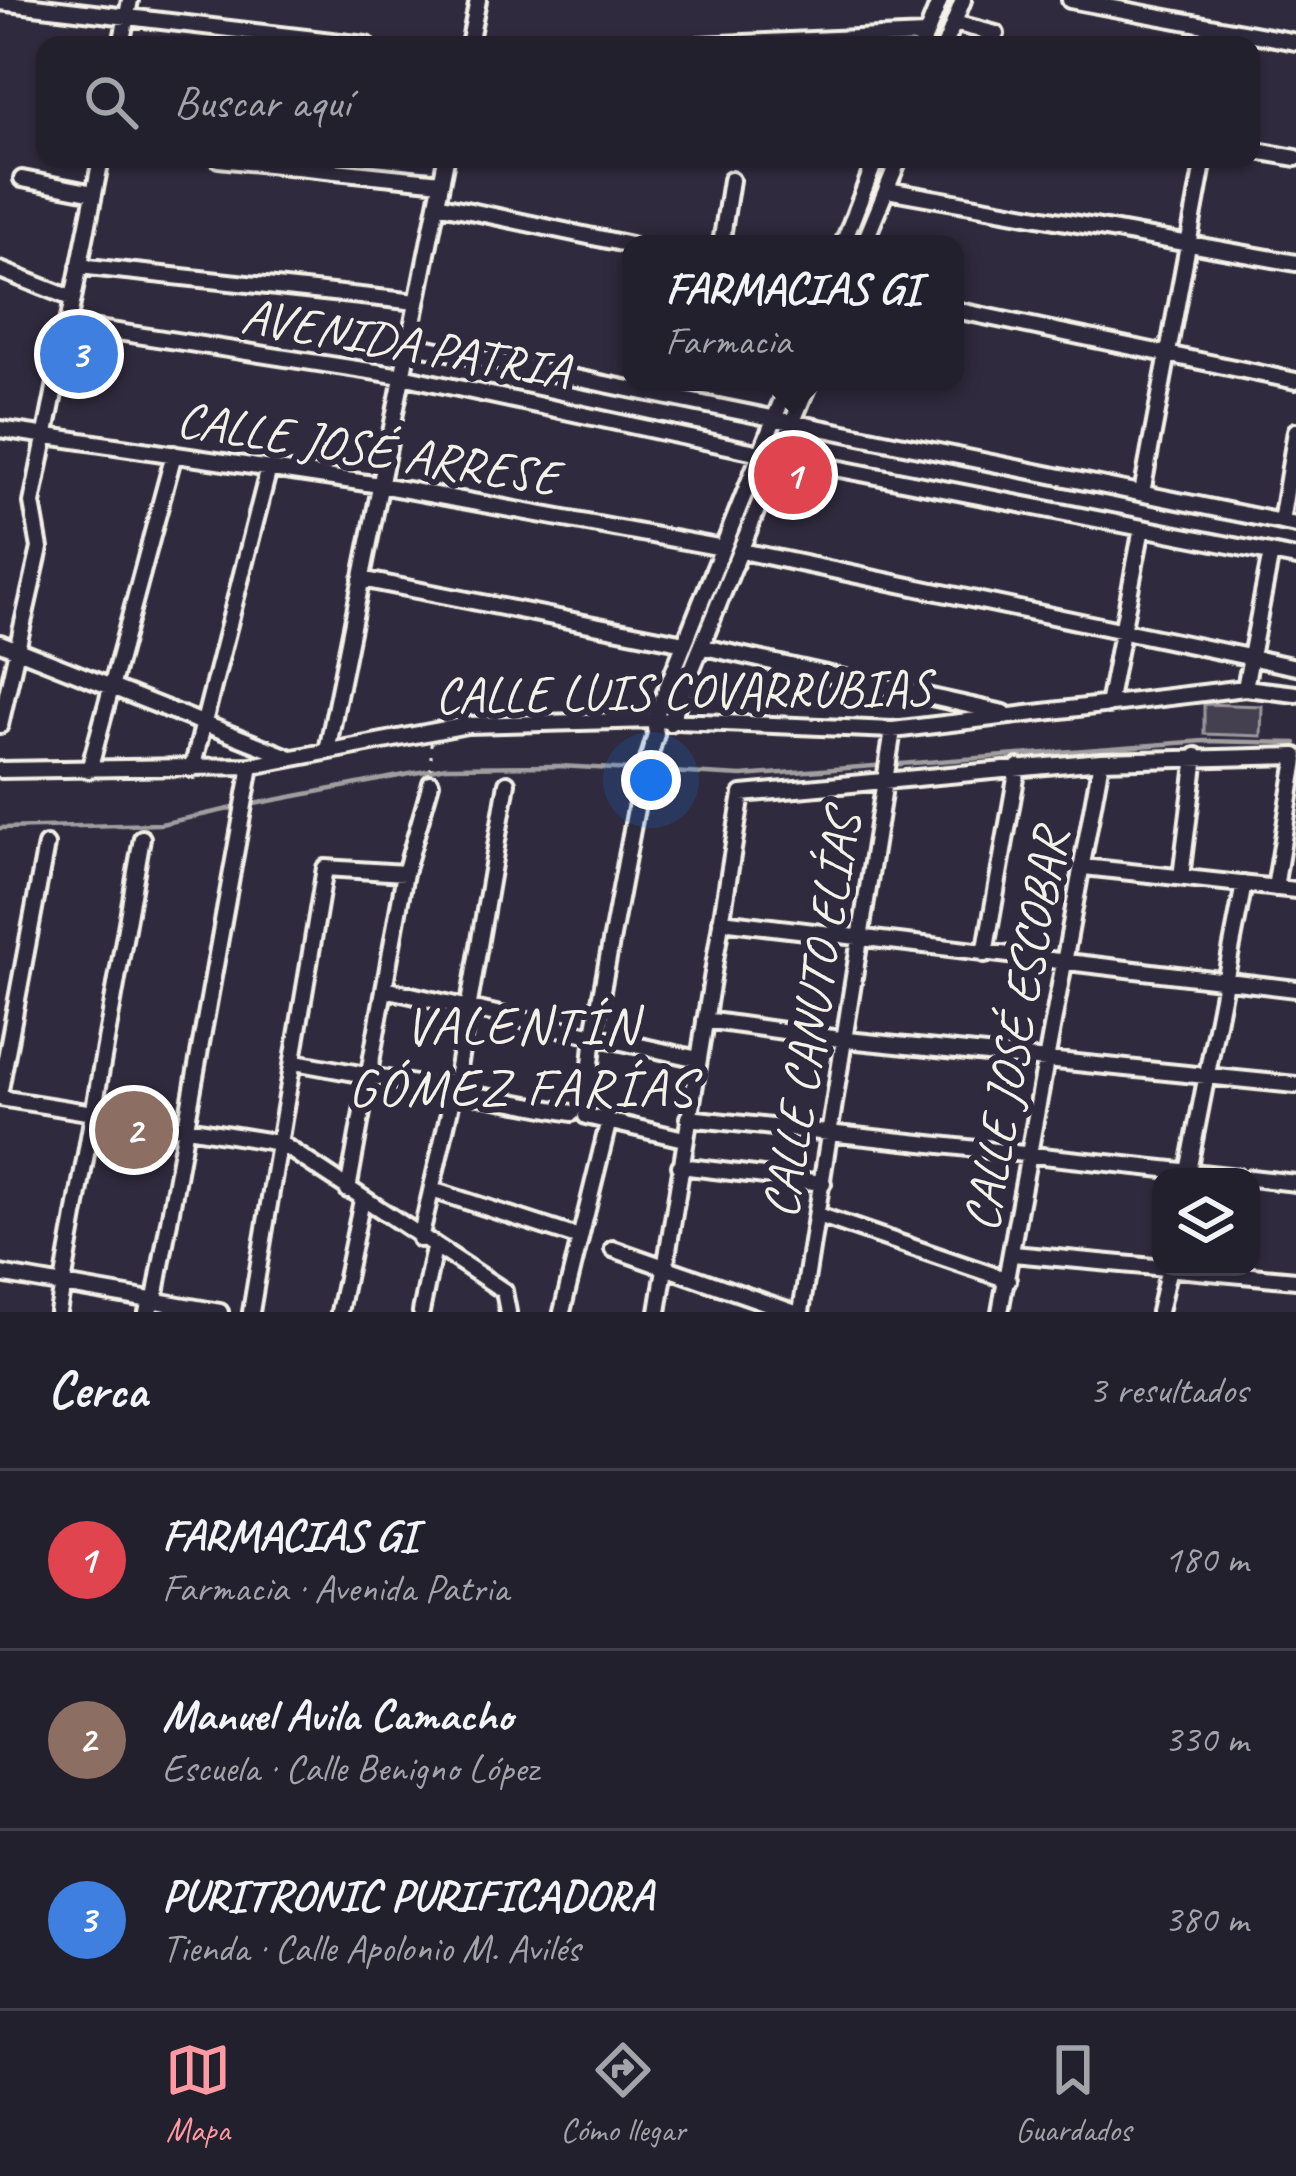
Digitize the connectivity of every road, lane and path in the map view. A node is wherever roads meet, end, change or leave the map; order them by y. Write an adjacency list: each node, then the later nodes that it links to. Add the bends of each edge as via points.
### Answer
1 (130, 0): 7 (street)
2 (478, 0): 12 (street)
3 (940, 0): 13 (street)
4 (963, 0): 8 (street)
5 (1070, 0): 15 (street)
6 (0, 2): 7 (street)
7 (125, 20): 10 (street); 11 (street)
8 (954, 23): 9 (street); 14 (street)
9 (996, 34)
10 (122, 36)
11 (279, 36)
12 (471, 36)
13 (926, 36)
14 (949, 36)
15 (1219, 36)
16 (1260, 40): 17 (street)
17 (1296, 42)
18 (1260, 152): 19 (street)
19 (1296, 158)
20 (99, 168): 30 (street)
21 (306, 168): 28 (street)
22 (444, 168): 28 (street)
23 (873, 168): 33 (street)
24 (895, 168): 29 (street)
25 (1202, 168): 36 (street)
26 (22, 179): 30 (street)
27 (731, 180): 32 (street)
28 (441, 182): 31 (street)
29 (886, 190): 34 (street); 36 (street)
30 (94, 193): 38 (street)
31 (437, 204): 35 (street); 41 (street)
32 (722, 235)
33 (847, 235)
34 (868, 235)
35 (622, 242)
36 (1185, 244): 37 (street); 45 (street)
37 (1296, 263)
38 (79, 266): 40 (street); 41 (street)
39 (0, 271): 40 (street)
40 (71, 298): 43 (street)
41 (417, 302): 44 (street)
42 (964, 312): 45 (street)
43 (66, 323): 46 (street, AVENIDA PATRIA); 56 (street)
44 (409, 344): 46 (street); 48 (street, AVENIDA PATRIA)
45 (1166, 358): 47 (street); 62 (street)
46 (402, 376): 57 (street, AVENIDA PATRIA); 61 (street)
47 (1296, 381)
48 (622, 388)
49 (638, 391): 52 (street, AVENIDA PATRIA)
50 (785, 391): 52 (street)
51 (805, 391): 53 (street)
52 (774, 419): 53 (street, AVENIDA PATRIA); 57 (street)
53 (793, 423): 59 (street); 62 (street, AVENIDA PATRIA)
54 (0, 429): 56 (street, CALLE JOSÉ ARRESE)
55 (1296, 431): 63 (street)
56 (46, 436): 58 (street, CALLE JOSÉ ARRESE); 74 (street, via 32,503 40,548)
57 (761, 453): 59 (street, AVENIDA PATRIA); 65 (street)
58 (174, 454): 60 (street, CALLE JOSÉ ARRESE); 77 (street)
59 (779, 457): 64 (street, AVENIDA PATRIA); 66 (street)
60 (269, 468): 61 (street, CALLE JOSÉ ARRESE); 83 (street)
61 (380, 484): 65 (street, CALLE JOSÉ ARRESE); 69 (street)
62 (1142, 493): 63 (street, AVENIDA PATRIA)
63 (1288, 523)
64 (1142, 528): 67 (street, AVENIDA PATRIA); 70 (street)
65 (723, 548): 72 (street)
66 (742, 551): 70 (street); 73 (street)
67 (1270, 553): 68 (street, AVENIDA PATRIA); 75 (street)
68 (1296, 558)
69 (361, 579): 72 (street); 87 (street)
70 (1124, 630): 75 (street); 80 (street)
71 (0, 643): 74 (street)
72 (685, 643): 85 (street)
73 (704, 646): 81 (street); 82 (street)
74 (19, 650): 77 (street); 84 (street)
75 (1252, 659): 76 (street); 78 (street)
76 (1296, 667)
77 (111, 685): 83 (street); 97 (street)
78 (1245, 688): 79 (street, CALLE LUIS COVARRUBIAS); 80 (street, CALLE LUIS COVARRUBIAS)
79 (1296, 694)
80 (1108, 705): 81 (street, CALLE LUIS COVARRUBIAS)
81 (1018, 716): 86 (street, CALLE LUIS COVARRUBIAS)
82 (673, 721): 85 (street, CALLE LUIS COVARRUBIAS); 86 (street, CALLE LUIS COVARRUBIAS)
83 (204, 722): 91 (street); 95 (street)
84 (0, 725)
85 (654, 732): 87 (street, CALLE LUIS COVARRUBIAS, via 467,725); 118 (street)
86 (892, 737): 99 (street, CALLE CANUTO ELÍAS)
87 (327, 751): 91 (street, CALLE LUIS COVARRUBIAS)
88 (431, 754): 98 (path)
89 (1196, 755): 90 (street); 92 (street); 105 (street)
90 (1296, 758): 107 (street)
91 (295, 759): 93 (street, CALLE LUIS COVARRUBIAS)
92 (1101, 761): 94 (street); 103 (street, CALLE JOSÉ ESCOBAR)
93 (251, 766): 95 (street, CALLE LUIS COVARRUBIAS); 132 (street)
94 (1018, 767): 99 (street); 111 (street)
95 (192, 769): 97 (street, CALLE LUIS COVARRUBIAS)
96 (0, 770): 97 (street, CALLE LUIS COVARRUBIAS)
97 (89, 770)
98 (431, 777): 104 (street)
99 (888, 779): 109 (street, via 742,794); 110 (street, CALLE CANUTO ELÍAS)
100 (507, 783): 116 (street)
101 (142, 838): 128 (street)
102 (46, 844): 127 (street)
103 (1084, 866): 105 (street); 112 (street, CALLE JOSÉ ESCOBAR)
104 (405, 873): 114 (street); 122 (street, via 327,865)
105 (1180, 878): 106 (street)
106 (1244, 884): 107 (street); 113 (street)
107 (1275, 888): 108 (street)
108 (1296, 890)
109 (721, 921): 110 (street); 117 (street)
110 (861, 940): 111 (street); 119 (street, CALLE CANUTO ELÍAS)
111 (985, 954): 112 (street)
112 (1068, 964): 113 (street); 121 (street, CALLE JOSÉ ESCOBAR)
113 (1226, 981): 115 (street); 124 (street)
114 (384, 988): 116 (street); 123 (street)
115 (1296, 989)
116 (469, 1007): 118 (street); 126 (street)
117 (705, 1020): 119 (street); 120 (street)
118 (594, 1033): 120 (street); 129 (street)
119 (847, 1040): 121 (street); 133 (street, CALLE CANUTO ELÍAS)
120 (698, 1059): 130 (street)
121 (1050, 1060): 124 (street); 136 (street, CALLE JOSÉ ESCOBAR)
122 (295, 1062): 123 (street); 135 (street)
123 (368, 1076): 126 (street); 143 (street)
124 (1208, 1077): 125 (street); 138 (street)
125 (1296, 1085)
126 (454, 1091): 129 (street); 144 (street)
127 (0, 1094): 128 (street)
128 (94, 1113): 132 (street); 158 (street)
129 (579, 1115): 131 (street)
130 (688, 1118): 133 (street); 134 (street)
131 (608, 1124): 134 (street); 147 (street)
132 (187, 1128): 135 (street); 160 (street)
133 (832, 1134): 136 (street); 141 (street, CALLE CANUTO ELÍAS)
134 (684, 1139): 137 (street)
135 (280, 1143): 143 (street); 163 (street)
136 (1032, 1156): 139 (street); 150 (street, CALLE JOSÉ ESCOBAR)
137 (680, 1166): 141 (street); 151 (street)
138 (1189, 1168)
139 (1152, 1171)
140 (1260, 1179): 142 (street)
141 (823, 1183): 146 (street, CALLE CANUTO ELÍAS)
142 (1296, 1183)
143 (347, 1190): 145 (street)
144 (432, 1190): 147 (street); 148 (street)
145 (362, 1200): 148 (street); 164 (street)
146 (818, 1215): 156 (street); 168 (street, CALLE CANUTO ELÍAS)
147 (580, 1238): 166 (street)
148 (427, 1244): 159 (street); 165 (street)
149 (613, 1249): 151 (street)
150 (1013, 1254): 152 (street); 156 (street, CALLE JOSÉ ESCOBAR)
151 (663, 1267): 167 (street); 168 (street)
152 (1152, 1267)
153 (0, 1274): 158 (street)
154 (1166, 1276): 170 (street)
155 (1253, 1276): 157 (street)
156 (1008, 1280): 169 (street, CALLE JOSÉ ESCOBAR)
157 (1296, 1280)
158 (63, 1283): 160 (street); 161 (street)
159 (508, 1304)
160 (151, 1305): 162 (street)
161 (58, 1312)
162 (220, 1312)
163 (250, 1312)
164 (339, 1312)
165 (421, 1312)
166 (562, 1312)
167 (658, 1312)
168 (797, 1312)
169 (1000, 1312)
170 (1159, 1312)

